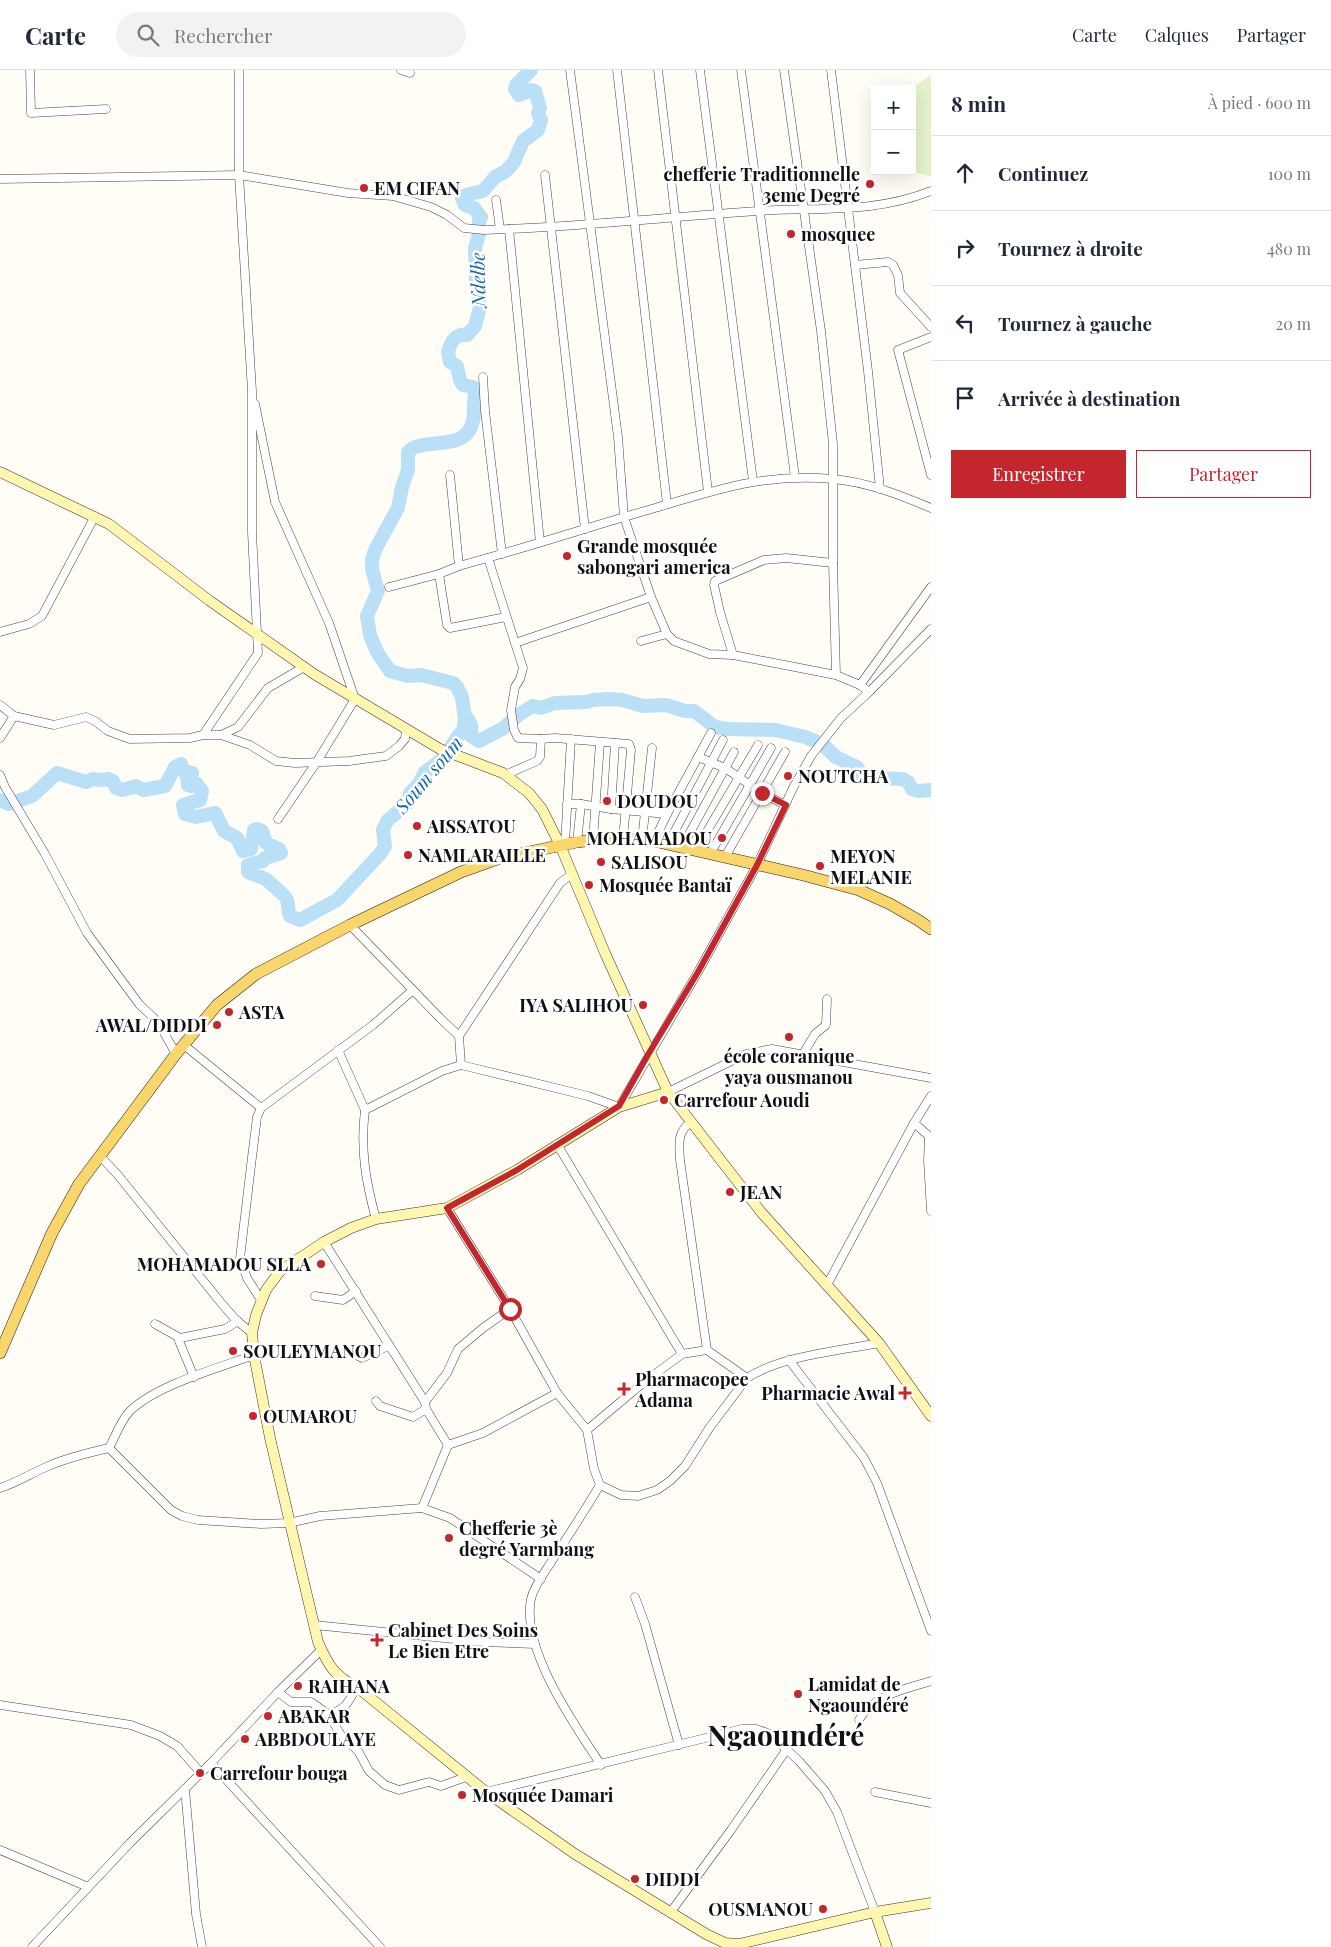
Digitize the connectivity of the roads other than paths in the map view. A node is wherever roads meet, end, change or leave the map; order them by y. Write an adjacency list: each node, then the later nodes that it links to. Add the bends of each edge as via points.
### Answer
1 (30, 70): 12 (street, via 31,113)
2 (239, 70): 13 (street)
3 (401, 70): 11 (street)
4 (570, 70): 24 (street)
5 (617, 70): 23 (street)
6 (658, 70): 22 (street)
7 (700, 70): 21 (street)
8 (741, 70): 20 (street)
9 (784, 70): 19 (street)
10 (831, 70): 18 (street)
11 (410, 73)
12 (106, 109)
13 (239, 175): 15 (street); 26 (street, via 348,193 393,196 431,207 464,228); 31 (street)
14 (545, 175): 25 (street)
15 (0, 179)
16 (931, 191): 18 (street, via 870,207)
17 (496, 200): 26 (street)
18 (849, 209): 19 (street); 27 (street)
19 (804, 210): 20 (street); 36 (street, via 821,331)
20 (761, 211): 21 (street); 35 (street)
21 (718, 215): 22 (street); 37 (street)
22 (675, 218): 23 (street); 39 (street)
23 (634, 221): 24 (street); 40 (street)
24 (590, 224): 25 (street); 43 (street, via 618,437)
25 (550, 227): 26 (street); 44 (street)
26 (505, 229): 45 (street)
27 (856, 265): 28 (street, via 888,262 893,265 900,293); 38 (street)
28 (931, 327)
29 (931, 337): 34 (street, via 898,352)
30 (484, 377): 46 (street)
31 (252, 390): 58 (street, via 252,532); 66 (street, via 275,502 329,623)
32 (0, 472): 42 (street)
33 (450, 475): 49 (street)
34 (931, 475)
35 (796, 477): 36 (street); 37 (street)
36 (834, 479): 38 (street); 48 (street)
37 (753, 481): 39 (street)
38 (880, 489): 41 (street)
39 (708, 492): 40 (street)
40 (667, 504): 43 (street)
41 (931, 508)
42 (95, 516): 56 (street, via 42,616 29,624); 58 (street)
43 (624, 517): 44 (street); 53 (street)
44 (585, 529): 45 (street)
45 (540, 542): 46 (street)
46 (502, 554): 47 (street)
47 (488, 558): 49 (street); 54 (street)
48 (833, 562): 61 (street, via 786,558 764,560 715,581); 63 (street)
49 (459, 566): 50 (street)
50 (439, 574): 51 (street); 54 (street, via 450,628)
51 (389, 587)
52 (931, 587): 64 (street)
53 (651, 597): 57 (street); 60 (street)
54 (506, 617): 60 (street)
55 (931, 629): 65 (street)
56 (0, 632)
57 (667, 634): 59 (street); 61 (street, via 674,641 709,654)
58 (258, 635): 62 (street); 71 (street, via 258,653)
59 (641, 641)
60 (515, 643): 73 (street, via 523,668 512,695 513,726 518,738)
61 (733, 656): 63 (street)
62 (304, 667): 66 (street); 72 (street, via 268,688 238,727)
63 (836, 675): 64 (street)
64 (860, 685): 65 (street)
65 (869, 692): 96 (street, via 820,742)
66 (355, 699): 69 (street); 86 (street)
67 (0, 705): 68 (street)
68 (14, 716): 71 (street, via 54,725 86,717 108,731 130,739); 75 (street)
69 (406, 730): 86 (street, via 405,739 386,756); 89 (street, via 440,749)
70 (712, 733): 85 (street)
71 (203, 735): 72 (street)
72 (221, 735): 86 (street, via 250,745 276,761)
73 (541, 739): 74 (street); 89 (street, via 537,761)
74 (572, 739): 78 (street); 94 (street)
75 (0, 740): 79 (street)
76 (723, 740): 87 (street)
77 (615, 742): 78 (street); 98 (street); 99 (street, via 632,747)
78 (600, 743): 97 (street)
79 (0, 746)
80 (758, 746): 91 (street)
81 (652, 748): 100 (street)
82 (772, 748): 92 (street)
83 (734, 752): 88 (street)
84 (785, 752): 93 (street)
85 (698, 757): 87 (street); 101 (street)
86 (316, 763): 102 (street)
87 (711, 763): 88 (street); 108 (street)
88 (725, 768): 91 (street); 110 (street)
89 (505, 775): 109 (street, via 529,793)
90 (0, 776): 121 (street, via 87,933 140,1004)
91 (738, 778): 92 (street); 111 (street)
92 (750, 786): 93 (street); 112 (street)
93 (762, 793): 96 (street); 113 (street)
94 (567, 804): 95 (street); 109 (street)
95 (581, 804): 97 (street); 107 (street)
96 (786, 805): 114 (street)
97 (596, 806): 98 (street); 104 (street)
98 (611, 809): 99 (street)
99 (627, 810): 100 (street); 103 (street)
100 (646, 812): 101 (street); 105 (street)
101 (667, 814): 106 (street)
102 (278, 819)
103 (622, 839): 104 (main road); 105 (main road)
104 (593, 840): 107 (main road)
105 (642, 840): 106 (main road)
106 (654, 841): 108 (main road)
107 (577, 842): 109 (main road)
108 (668, 844): 110 (main road)
109 (562, 845): 115 (street); 116 (main road, via 500,858 461,872)
110 (682, 847): 111 (main road)
111 (696, 850): 112 (main road)
112 (710, 854): 113 (main road)
113 (725, 857): 114 (main road)
114 (757, 865): 117 (main road, via 859,890); 123 (street)
115 (572, 874): 120 (street, via 560,883); 123 (street)
116 (350, 925): 118 (street); 121 (main road, via 256,974 217,1005)
117 (931, 929)
118 (413, 990): 120 (street); 122 (street)
119 (827, 999): 124 (street, via 826,1025 815,1034)
120 (460, 1036): 125 (street)
121 (180, 1049): 130 (street); 135 (main road)
122 (338, 1050): 130 (street); 131 (street)
123 (649, 1053): 127 (street); 129 (street)
124 (803, 1054): 126 (street); 127 (street, via 772,1049 746,1054)
125 (462, 1065): 129 (street); 131 (street, via 442,1071)
126 (931, 1078)
127 (668, 1092): 129 (street); 132 (street)
128 (931, 1096): 133 (street)
129 (619, 1106): 134 (street)
130 (261, 1108): 143 (street, via 257,1117 240,1258 247,1278)
131 (365, 1110): 138 (street, via 362,1154)
132 (691, 1122): 140 (street, via 761,1212); 151 (street, via 681,1132 680,1160)
133 (914, 1123): 137 (street, via 929,1136); 140 (street)
134 (557, 1144): 136 (street); 154 (street)
135 (99, 1155): 145 (street); 152 (main road, via 52,1233)
136 (447, 1208): 138 (street); 144 (street)
137 (931, 1212)
138 (376, 1219): 139 (street)
139 (324, 1242): 141 (street); 143 (street, via 280,1271)
140 (827, 1285): 149 (street)
141 (356, 1292): 142 (street, via 343,1300); 150 (street)
142 (315, 1296)
143 (261, 1300): 147 (street)
144 (510, 1309): 159 (street); 161 (street, via 458,1349)
145 (238, 1321): 147 (street); 148 (street, via 225,1329)
146 (154, 1324): 148 (street)
147 (252, 1333): 155 (street)
148 (180, 1338): 157 (street, via 178,1341)
149 (879, 1343): 156 (street); 162 (street)
150 (388, 1346): 153 (street, via 362,1358); 161 (street)
151 (707, 1350): 154 (street); 158 (street)
152 (0, 1353)
153 (354, 1354)
154 (682, 1354): 163 (street)
155 (254, 1355): 157 (street); 169 (street)
156 (789, 1360): 158 (street); 173 (street, via 864,1458 877,1483)
157 (194, 1377): 165 (street, via 159,1392 128,1413)
158 (747, 1378): 166 (street, via 710,1426 685,1466 658,1490 638,1496 621,1495)
159 (557, 1393): 163 (street); 164 (street, via 483,1432)
160 (376, 1401): 161 (street, via 380,1406 413,1416)
161 (426, 1406): 164 (street)
162 (931, 1416)
163 (587, 1430): 166 (street)
164 (448, 1445): 168 (street)
165 (109, 1448): 167 (street, via 69,1458); 169 (street, via 171,1510 182,1516 198,1520)
166 (600, 1485): 170 (street)
167 (0, 1488)
168 (422, 1508): 169 (street, via 320,1516); 170 (street, via 450,1518)
169 (289, 1523): 172 (street)
170 (541, 1579): 174 (street, via 531,1605)
171 (635, 1597): 182 (street)
172 (314, 1625): 174 (street); 175 (street)
173 (931, 1631)
174 (535, 1644): 185 (street, via 572,1720)
175 (321, 1650): 177 (street, via 341,1680); 178 (street)
176 (931, 1680): 181 (street, via 880,1699 868,1707)
177 (357, 1687): 180 (street, via 345,1706); 187 (street)
178 (278, 1692): 180 (street, via 290,1702 311,1702 324,1712); 184 (street)
179 (0, 1705): 186 (street, via 131,1725 177,1746)
180 (332, 1713): 187 (street, via 341,1735 358,1751 369,1771 390,1788 399,1790 429,1782 441,1786)
181 (859, 1720)
182 (679, 1745): 183 (street, via 742,1729 756,1729 770,1734); 185 (street)
183 (787, 1749): 195 (street, via 825,1791 837,1812); 196 (street)
184 (211, 1763): 186 (street); 199 (street)
185 (601, 1765): 189 (street)
186 (201, 1773): 188 (street)
187 (466, 1777): 189 (street)
188 (185, 1789): 193 (street); 198 (street)
189 (486, 1792): 196 (street, via 575,1854)
190 (875, 1792): 191 (street)
191 (931, 1802)
192 (0, 1850): 193 (street)
193 (88, 1887): 197 (street)
194 (931, 1903): 195 (street)
195 (875, 1912): 196 (street, via 739,1944 725,1943); 200 (street)
196 (670, 1913)
197 (32, 1947)
198 (202, 1947)
199 (380, 1947)
200 (887, 1947)

